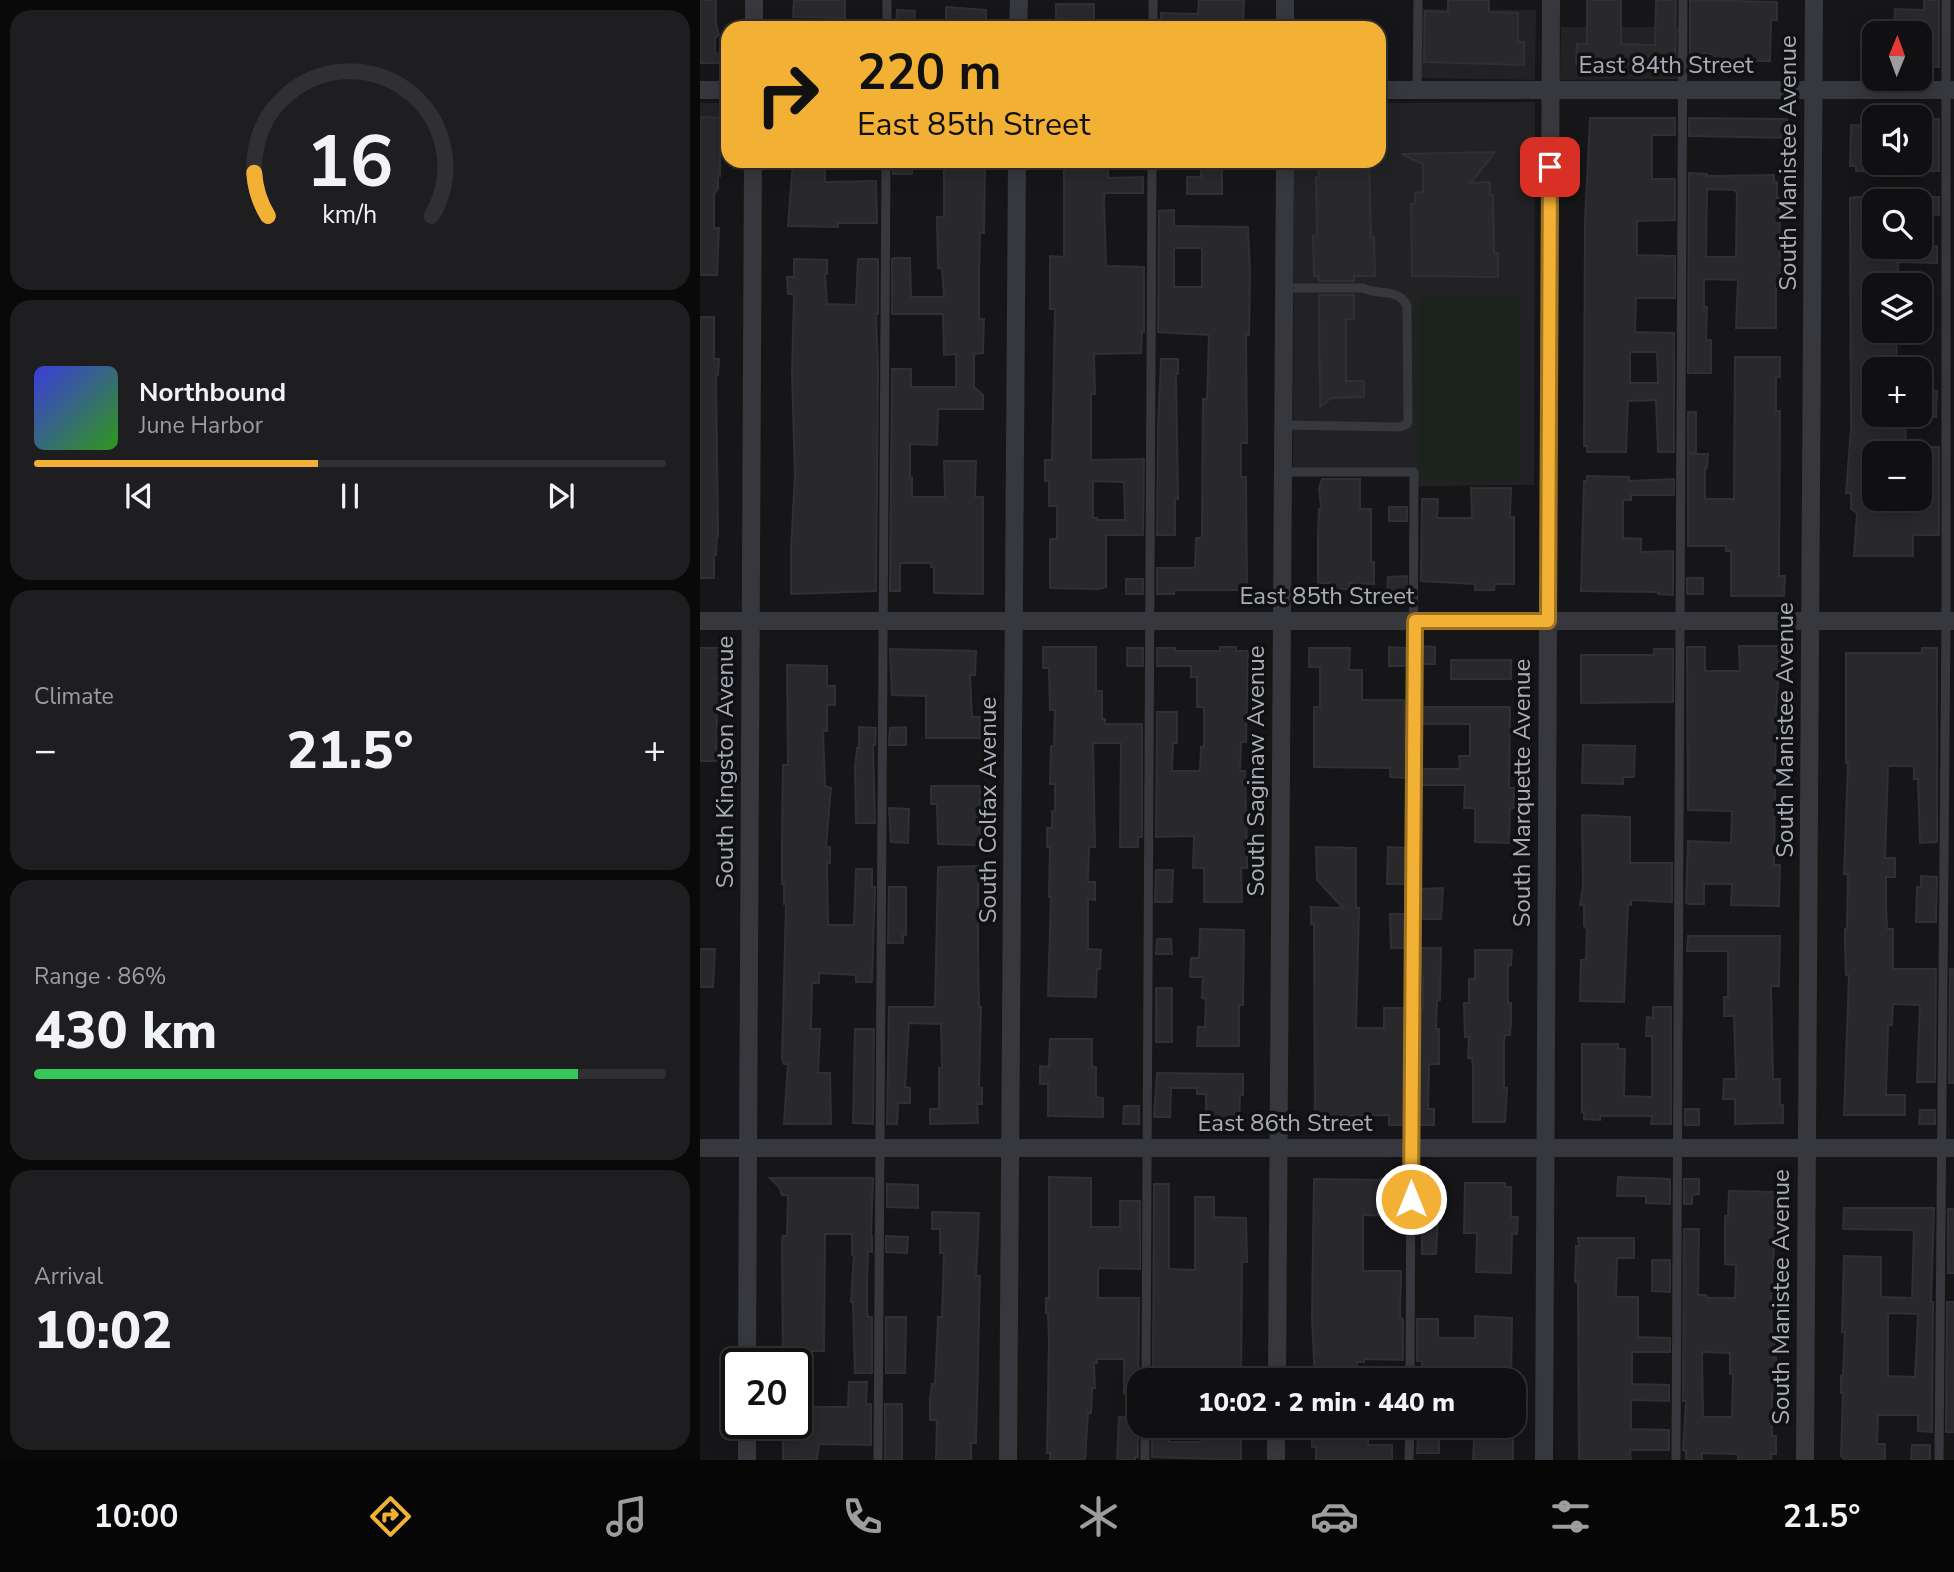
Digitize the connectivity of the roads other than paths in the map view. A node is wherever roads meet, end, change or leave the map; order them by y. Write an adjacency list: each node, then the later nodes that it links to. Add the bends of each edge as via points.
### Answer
1 (754, 0): 11 (street)
2 (887, 0): 12 (lane)
3 (1018, 0): 13 (street)
4 (1153, 0): 14 (lane)
5 (1286, 0): 15 (street)
6 (1418, 0): 19 (lane)
7 (1551, 0): 20 (street, South Marquette Avenue)
8 (1683, 0): 21 (lane)
9 (1814, 0): 22 (street, South Manistee Avenue)
10 (1946, 0): 23 (lane)
11 (754, 21)
12 (887, 21)
13 (1018, 21)
14 (1153, 21)
15 (1285, 21)
16 (700, 90): 17 (street)
17 (721, 90)
18 (1386, 90): 19 (street, East 84th Street)
19 (1417, 90): 20 (street, East 84th Street)
20 (1550, 90): 21 (street, East 84th Street); 39 (street, South Marquette Avenue)
21 (1683, 90): 22 (street, East 84th Street); 40 (lane)
22 (1813, 90): 23 (street, East 84th Street); 41 (street, South Manistee Avenue)
23 (1950, 90): 42 (lane)
24 (753, 168): 33 (street, South Kingston Avenue)
25 (886, 168): 34 (lane)
26 (1017, 168): 35 (street, South Colfax Avenue)
27 (1152, 168): 36 (lane)
28 (1284, 168): 29 (street, South Saginaw Avenue)
29 (1284, 288): 30 (street, South Saginaw Avenue); 30 (lane, via 1363,288 1404,299 1408,421 1400,427)
30 (1283, 425): 31 (street, South Saginaw Avenue)
31 (1283, 472): 37 (street, South Saginaw Avenue); 38 (lane, via 1414,472)
32 (700, 621): 33 (street, East 85th Street)
33 (751, 621): 34 (street, East 85th Street); 44 (street, South Kingston Avenue)
34 (883, 621): 35 (street, East 85th Street); 45 (lane)
35 (1014, 621): 36 (street, East 85th Street); 46 (street, South Colfax Avenue)
36 (1150, 621): 37 (street, East 85th Street); 47 (lane)
37 (1282, 621): 38 (street, East 85th Street); 48 (street, South Saginaw Avenue)
38 (1415, 621): 39 (street, East 85th Street); 49 (lane)
39 (1548, 621): 40 (street, East 85th Street); 50 (street, South Marquette Avenue)
40 (1680, 621): 41 (street, East 85th Street); 51 (lane)
41 (1810, 621): 42 (street, East 85th Street); 52 (street, South Manistee Avenue)
42 (1950, 621): 53 (lane)
43 (700, 1148): 44 (street, East 86th Street)
44 (746, 1148): 45 (street, East 86th Street); 54 (street, South Kingston Avenue)
45 (881, 1148): 46 (street, East 86th Street); 63 (lane)
46 (1010, 1148): 47 (street, East 86th Street); 64 (street, South Colfax Avenue)
47 (1147, 1148): 48 (street, East 86th Street); 55 (lane)
48 (1278, 1148): 49 (street, East 86th Street); 56 (street, South Saginaw Avenue)
49 (1411, 1148): 50 (street, East 86th Street); 57 (lane)
50 (1545, 1148): 51 (street, East 86th Street); 68 (street, South Marquette Avenue)
51 (1677, 1148): 52 (street, East 86th Street); 69 (lane)
52 (1807, 1148): 53 (street, East 86th Street); 70 (street, South Manistee Avenue)
53 (1947, 1148): 71 (lane)
54 (747, 1348)
55 (1146, 1368)
56 (1277, 1368)
57 (1410, 1368)
58 (1145, 1438): 65 (lane)
59 (1276, 1438): 66 (street)
60 (1410, 1438): 67 (lane)
61 (747, 1439): 62 (street)
62 (747, 1460)
63 (878, 1460)
64 (1008, 1460)
65 (1145, 1460)
66 (1276, 1460)
67 (1409, 1460)
68 (1544, 1460)
69 (1676, 1460)
70 (1805, 1460)
71 (1939, 1460)

